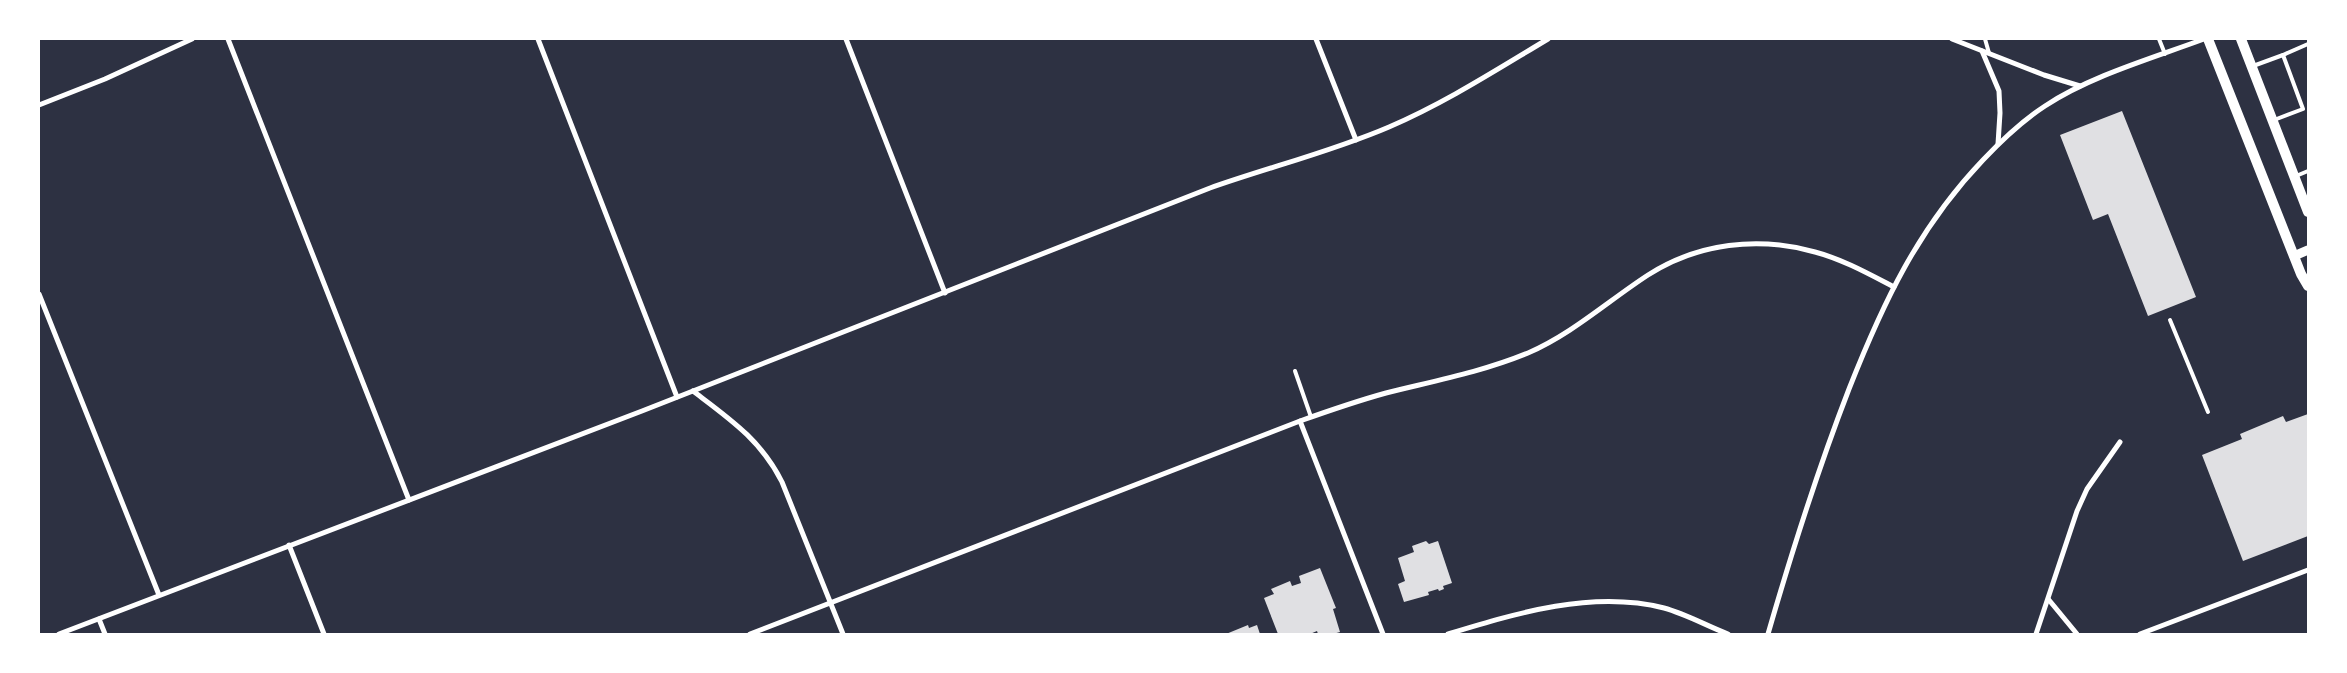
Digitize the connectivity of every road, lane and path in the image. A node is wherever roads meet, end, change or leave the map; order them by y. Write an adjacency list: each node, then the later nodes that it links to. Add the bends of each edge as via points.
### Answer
1 (192, 39): 20 (street)
2 (228, 39): 43 (street)
3 (538, 39): 38 (street)
4 (846, 39): 33 (street)
5 (1316, 39): 24 (street)
6 (1548, 39): 24 (street, via 1420,114)
7 (1952, 39): 14 (street)
8 (1985, 39): 15 (lane)
9 (2159, 39): 16 (lane)
10 (2204, 39): 16 (street)
11 (2208, 39): 30 (main road)
12 (2240, 39): 18 (main road)
13 (2308, 44): 17 (lane)
14 (1981, 50): 15 (street); 25 (street, via 1999,91)
15 (1989, 53): 19 (street)
16 (2165, 54): 19 (street)
17 (2283, 55): 18 (lane); 21 (lane)
18 (2251, 66): 23 (main road)
19 (2080, 86): 25 (street, via 2046,105)
20 (39, 105)
21 (2303, 109): 22 (lane); 23 (lane)
22 (2308, 109)
23 (2272, 121): 27 (main road)
24 (1356, 140): 33 (street, via 1217,186)
25 (1998, 144): 32 (street, via 1939,210)
26 (2308, 171): 27 (lane)
27 (2294, 176): 28 (main road)
28 (2308, 212)
29 (2308, 250): 30 (street)
30 (2294, 256): 31 (main road)
31 (2308, 286)
32 (1894, 287): 40 (street, via 1816,252 1784,245 1735,244 1713,248 1671,262 1649,274 1583,322 1529,352 1472,373 1359,401); 58 (street, via 1830,437)
33 (945, 293): 37 (street)
34 (39, 294): 46 (street)
35 (2170, 320): 39 (lane)
36 (1295, 371): 40 (lane)
37 (692, 391): 38 (street); 48 (street, via 735,423 772,463)
38 (678, 397): 43 (street)
39 (2208, 412)
40 (1311, 417): 41 (street)
41 (1300, 421): 48 (street); 55 (street)
42 (2120, 442): 47 (street, via 2087,490 2077,511)
43 (410, 500): 44 (street)
44 (289, 545): 46 (street); 52 (street)
45 (2308, 570): 61 (street)
46 (159, 596): 49 (street)
47 (2049, 600): 59 (street); 60 (street)
48 (830, 603): 53 (street); 54 (street)
49 (98, 619): 50 (street); 51 (street)
50 (59, 634)
51 (105, 634)
52 (324, 634)
53 (750, 634)
54 (843, 634)
55 (1383, 634)
56 (1448, 634): 57 (street, via 1552,607 1596,602 1631,602 1665,609)
57 (1728, 634)
58 (1768, 634)
59 (2036, 634)
60 (2077, 634)
61 (2140, 634)

